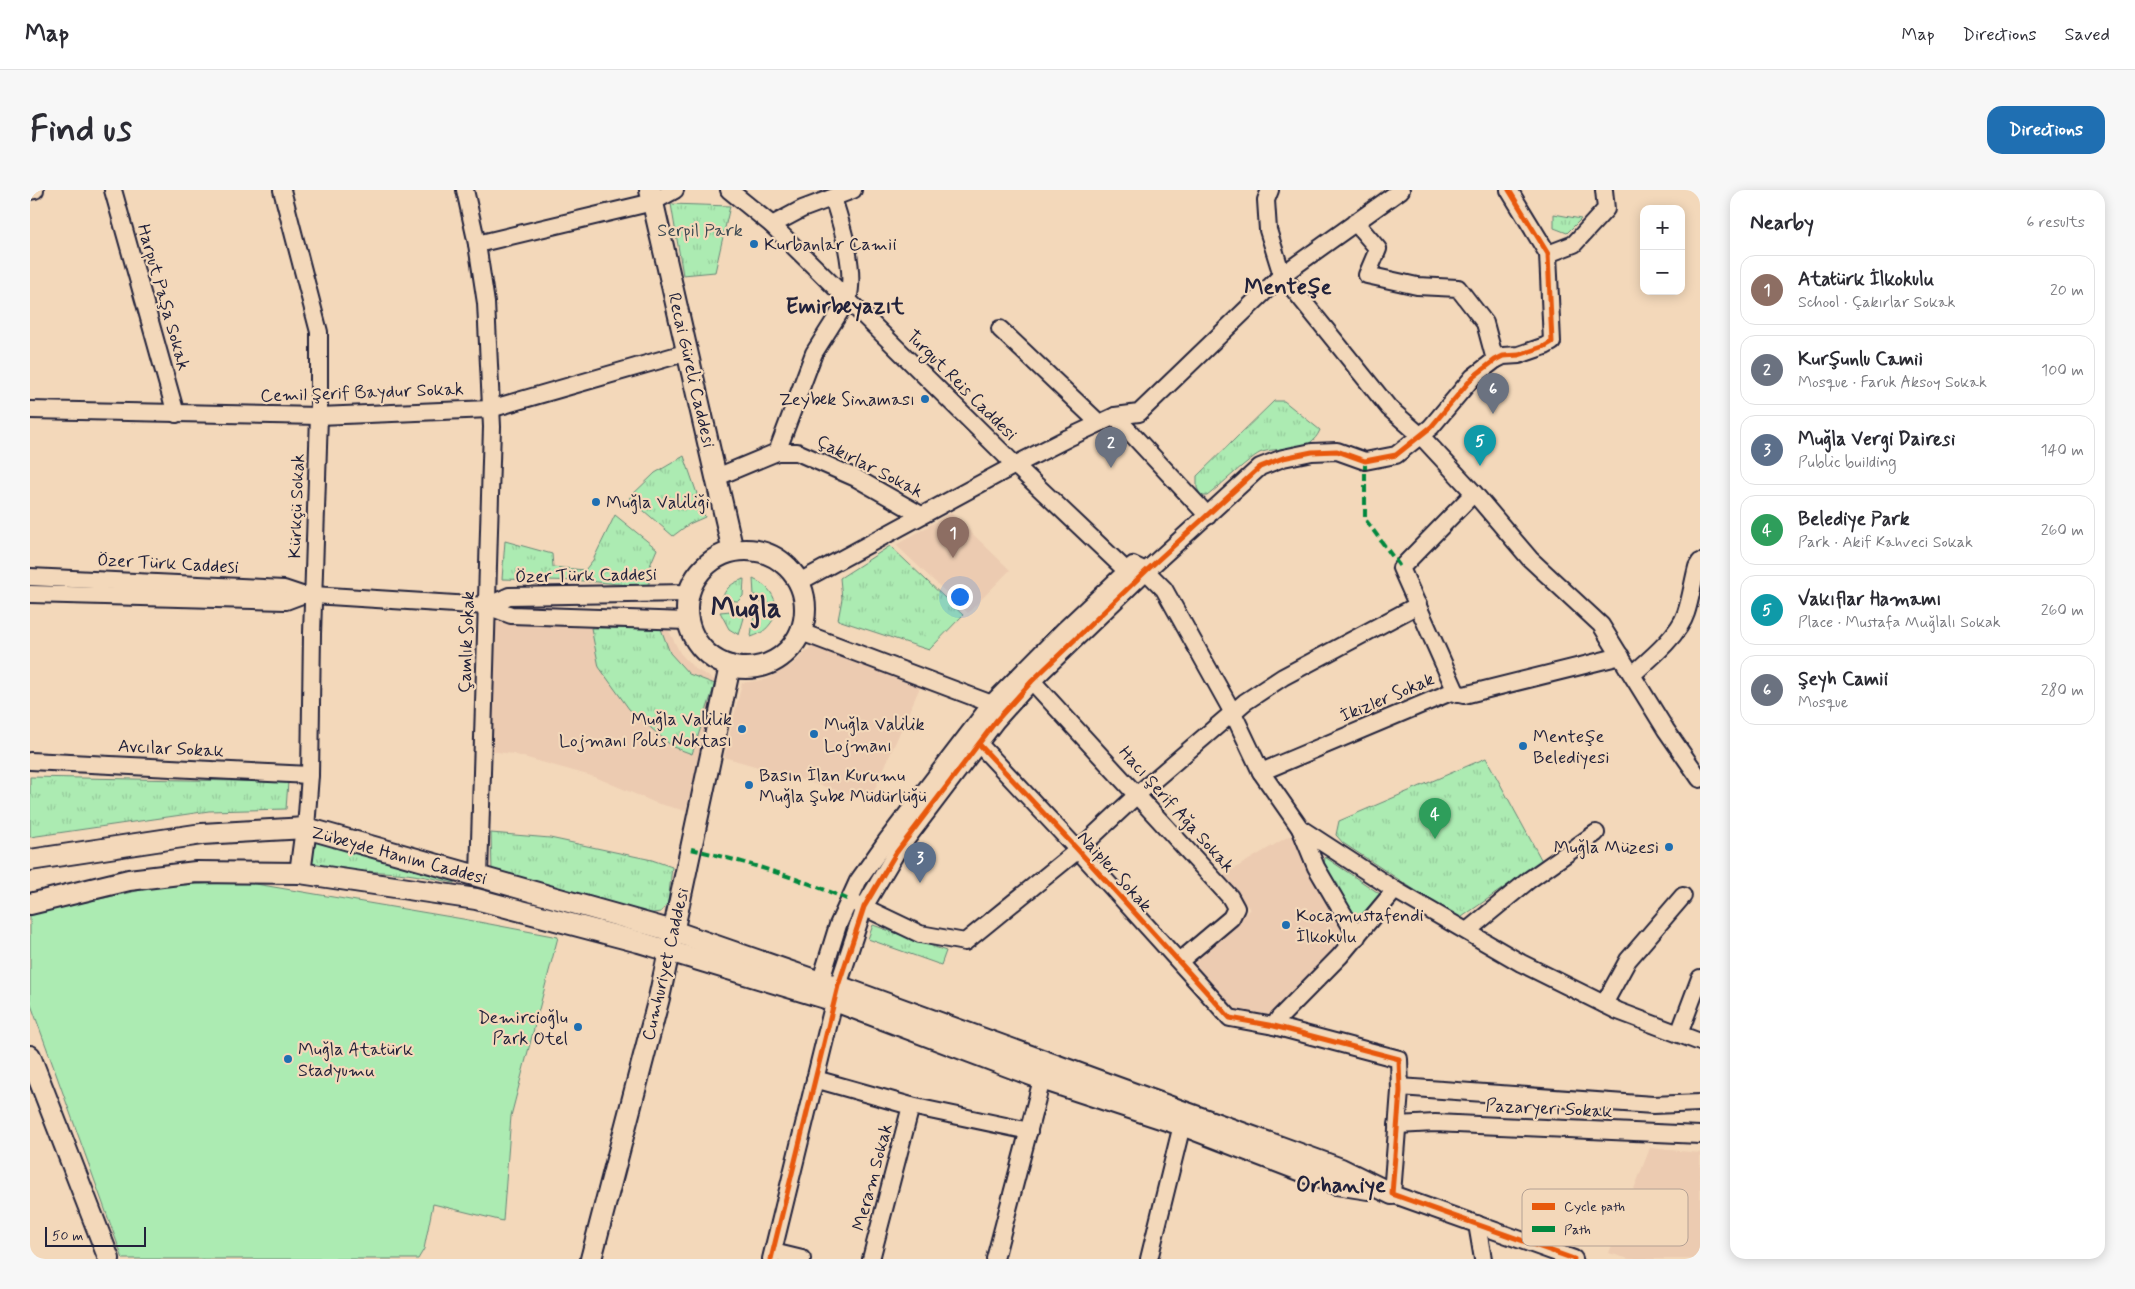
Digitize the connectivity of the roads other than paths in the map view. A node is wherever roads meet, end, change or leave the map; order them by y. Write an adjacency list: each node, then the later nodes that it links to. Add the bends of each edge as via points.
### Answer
1 (35, 190): 12 (street)
2 (113, 190): 26 (street, Harput Paşa Sokak)
3 (282, 190): 27 (street, Kürkçü Sokak, via 319,332)
4 (465, 190): 17 (street, Çamlık Sokak)
5 (675, 190): 13 (street)
6 (729, 190): 16 (street, Turgut Reis Caddesi)
7 (853, 190): 14 (street)
8 (1270, 190): 19 (street, via 1266,200 1268,230)
9 (1401, 190): 15 (street)
10 (1509, 190): 18 (street)
11 (1604, 190): 18 (street, via 1606,209 1574,244)
12 (30, 191)
13 (651, 196): 17 (street); 22 (main road, Recai Güreli Caddesi)
14 (833, 198): 16 (street); 20 (street, via 847,241)
15 (1355, 222): 19 (street); 23 (street, via 1378,249 1368,275 1417,286 1458,288 1485,323)
16 (772, 225): 20 (street, Turgut Reis Caddesi)
17 (477, 244): 24 (street, Çamlık Sokak, via 486,303)
18 (1548, 254): 23 (street, via 1552,342)
19 (1282, 275): 28 (street, via 1144,409 1139,413); 30 (street, via 1389,408)
20 (848, 299): 31 (street, via 814,353); 32 (street, Turgut Reis Caddesi)
21 (1000, 329): 29 (street)
22 (688, 352): 24 (street, Cemil Şerif Baydur Sokak); 33 (main road, Recai Güreli Caddesi)
23 (1495, 360): 30 (street, via 1473,377)
24 (490, 409): 27 (street, Cemil Şerif Baydur Sokak); 46 (street, Çamlık Sokak)
25 (30, 410): 26 (street, Cemil Şerif Baydur Sokak)
26 (176, 414): 27 (street, Cemil Şerif Baydur Sokak)
27 (319, 416): 44 (street, Kürkçü Sokak)
28 (1115, 416): 29 (street); 36 (street)
29 (1099, 423): 32 (street)
30 (1421, 436): 34 (street); 36 (street, via 1396,455 1365,461 1337,451 1283,458 1260,467)
31 (777, 452): 33 (street, Çakırlar Sokak); 35 (street, Çakırlar Sokak, via 798,452 856,478)
32 (1014, 465): 35 (street); 39 (street, Turgut Reis Caddesi)
33 (716, 477): 37 (main road, Recai Güreli Caddesi)
34 (1474, 493): 45 (street, via 1401,568); 49 (street, via 1530,559 1601,625)
35 (921, 515): 41 (street)
36 (1208, 516): 39 (street)
37 (733, 551): 41 (main road, via 764,552 790,569); 42 (main road, via 718,556 705,566)
38 (1700, 562): 51 (street, via 1686,614 1678,629)
39 (1136, 571): 52 (street); 54 (street); 55 (street, Turgut Reis Caddesi, via 1164,589)
40 (30, 577): 44 (street, Özer Türk Caddesi, via 284,589)
41 (799, 582): 48 (main road, via 805,607)
42 (688, 593): 46 (street, Özer Türk Caddesi, via 509,596); 47 (main road)
43 (30, 594): 44 (street, Özer Türk Caddesi, via 286,602)
44 (308, 595): 46 (street, Özer Türk Caddesi); 59 (street, Kürkçü Sokak)
45 (1418, 605): 53 (street); 55 (street, via 1283,678 1244,702)
46 (487, 606): 47 (street, Özer Türk Caddesi, via 511,615); 68 (street, Çamlık Sokak)
47 (687, 620): 50 (main road, via 698,644 718,661)
48 (801, 632): 50 (main road, via 784,655 772,663 744,668); 54 (street)
49 (1621, 656): 51 (street); 53 (street, İkizler Sokak, via 1464,695)
50 (730, 666): 76 (main road, Cumhuriyet Caddesi)
51 (1633, 674): 60 (street)
52 (1032, 681): 54 (street); 61 (street, Hacı Şerif Ağa Sokak)
53 (1457, 694): 58 (street, İkizler Sokak, via 1451,692)
54 (999, 707): 56 (street); 72 (street, via 887,840 858,881)
55 (1234, 713): 58 (street, Turgut Reis Caddesi); 61 (street)
56 (978, 744): 65 (street, Naipler Sokak); 72 (street)
57 (30, 761): 59 (street, Avcılar Sokak)
58 (1260, 772): 63 (street, Turgut Reis Caddesi)
59 (310, 775): 62 (street, Kürkçü Sokak)
60 (1700, 779)
61 (1137, 795): 65 (street); 77 (street, Hacı Şerif Ağa Sokak, via 1230,897 1236,908 1231,918)
62 (306, 828): 66 (main road, Zübeyde Hanım Caddesi, via 202,834); 67 (main road); 68 (main road, Zübeyde Hanım Caddesi)
63 (1300, 828): 69 (street); 75 (street, via 1316,867)
64 (1596, 833): 74 (street, via 1530,880)
65 (1078, 850): 72 (street, via 965,942 920,934); 77 (street, Naipler Sokak)
66 (30, 860)
67 (300, 874): 71 (main road, Zübeyde Hanım Caddesi); 73 (main road, Zübeyde Hanım Caddesi, via 196,872 129,880)
68 (479, 876): 71 (main road); 76 (main road, Zübeyde Hanım Caddesi)
69 (1395, 890): 74 (street); 75 (street)
70 (1683, 896): 80 (street, via 1628,960)
71 (476, 898): 76 (main road, Zübeyde Hanım Caddesi)
72 (856, 903): 79 (street)
73 (30, 904)
74 (1467, 932): 80 (street)
75 (1356, 938): 81 (street)
76 (671, 941): 79 (main road); 100 (main road, Cumhuriyet Caddesi)
77 (1180, 961): 81 (street, Naipler Sokak, via 1230,1018)
78 (1700, 978): 82 (street)
79 (827, 991): 85 (main road); 86 (street)
80 (1604, 1004): 82 (street)
81 (1274, 1026): 87 (street, via 1399,1060)
82 (1679, 1034): 83 (street)
83 (1700, 1042)
84 (30, 1056): 99 (main road)
85 (1044, 1070): 91 (main road); 92 (street); 94 (main road, via 1342,1169)
86 (815, 1080): 89 (street); 98 (street)
87 (1400, 1088): 88 (street, via 1653,1105); 90 (street)
88 (1700, 1103)
89 (911, 1106): 92 (street); 102 (street, Meram Sokak)
90 (1397, 1125): 93 (street, Pazaryeri Sokak, via 1435,1123); 94 (street)
91 (1182, 1126): 94 (main road, via 1336,1184); 104 (street)
92 (1029, 1131): 103 (street)
93 (1700, 1135)
94 (1392, 1194): 95 (street)
95 (1478, 1224): 96 (street); 105 (street)
96 (1522, 1240)
97 (1538, 1246): 106 (street)
98 (772, 1255): 101 (street)
99 (109, 1259)
100 (591, 1259)
101 (802, 1259)
102 (871, 1259)
103 (995, 1259)
104 (1149, 1259)
105 (1483, 1259)
106 (1574, 1259)

